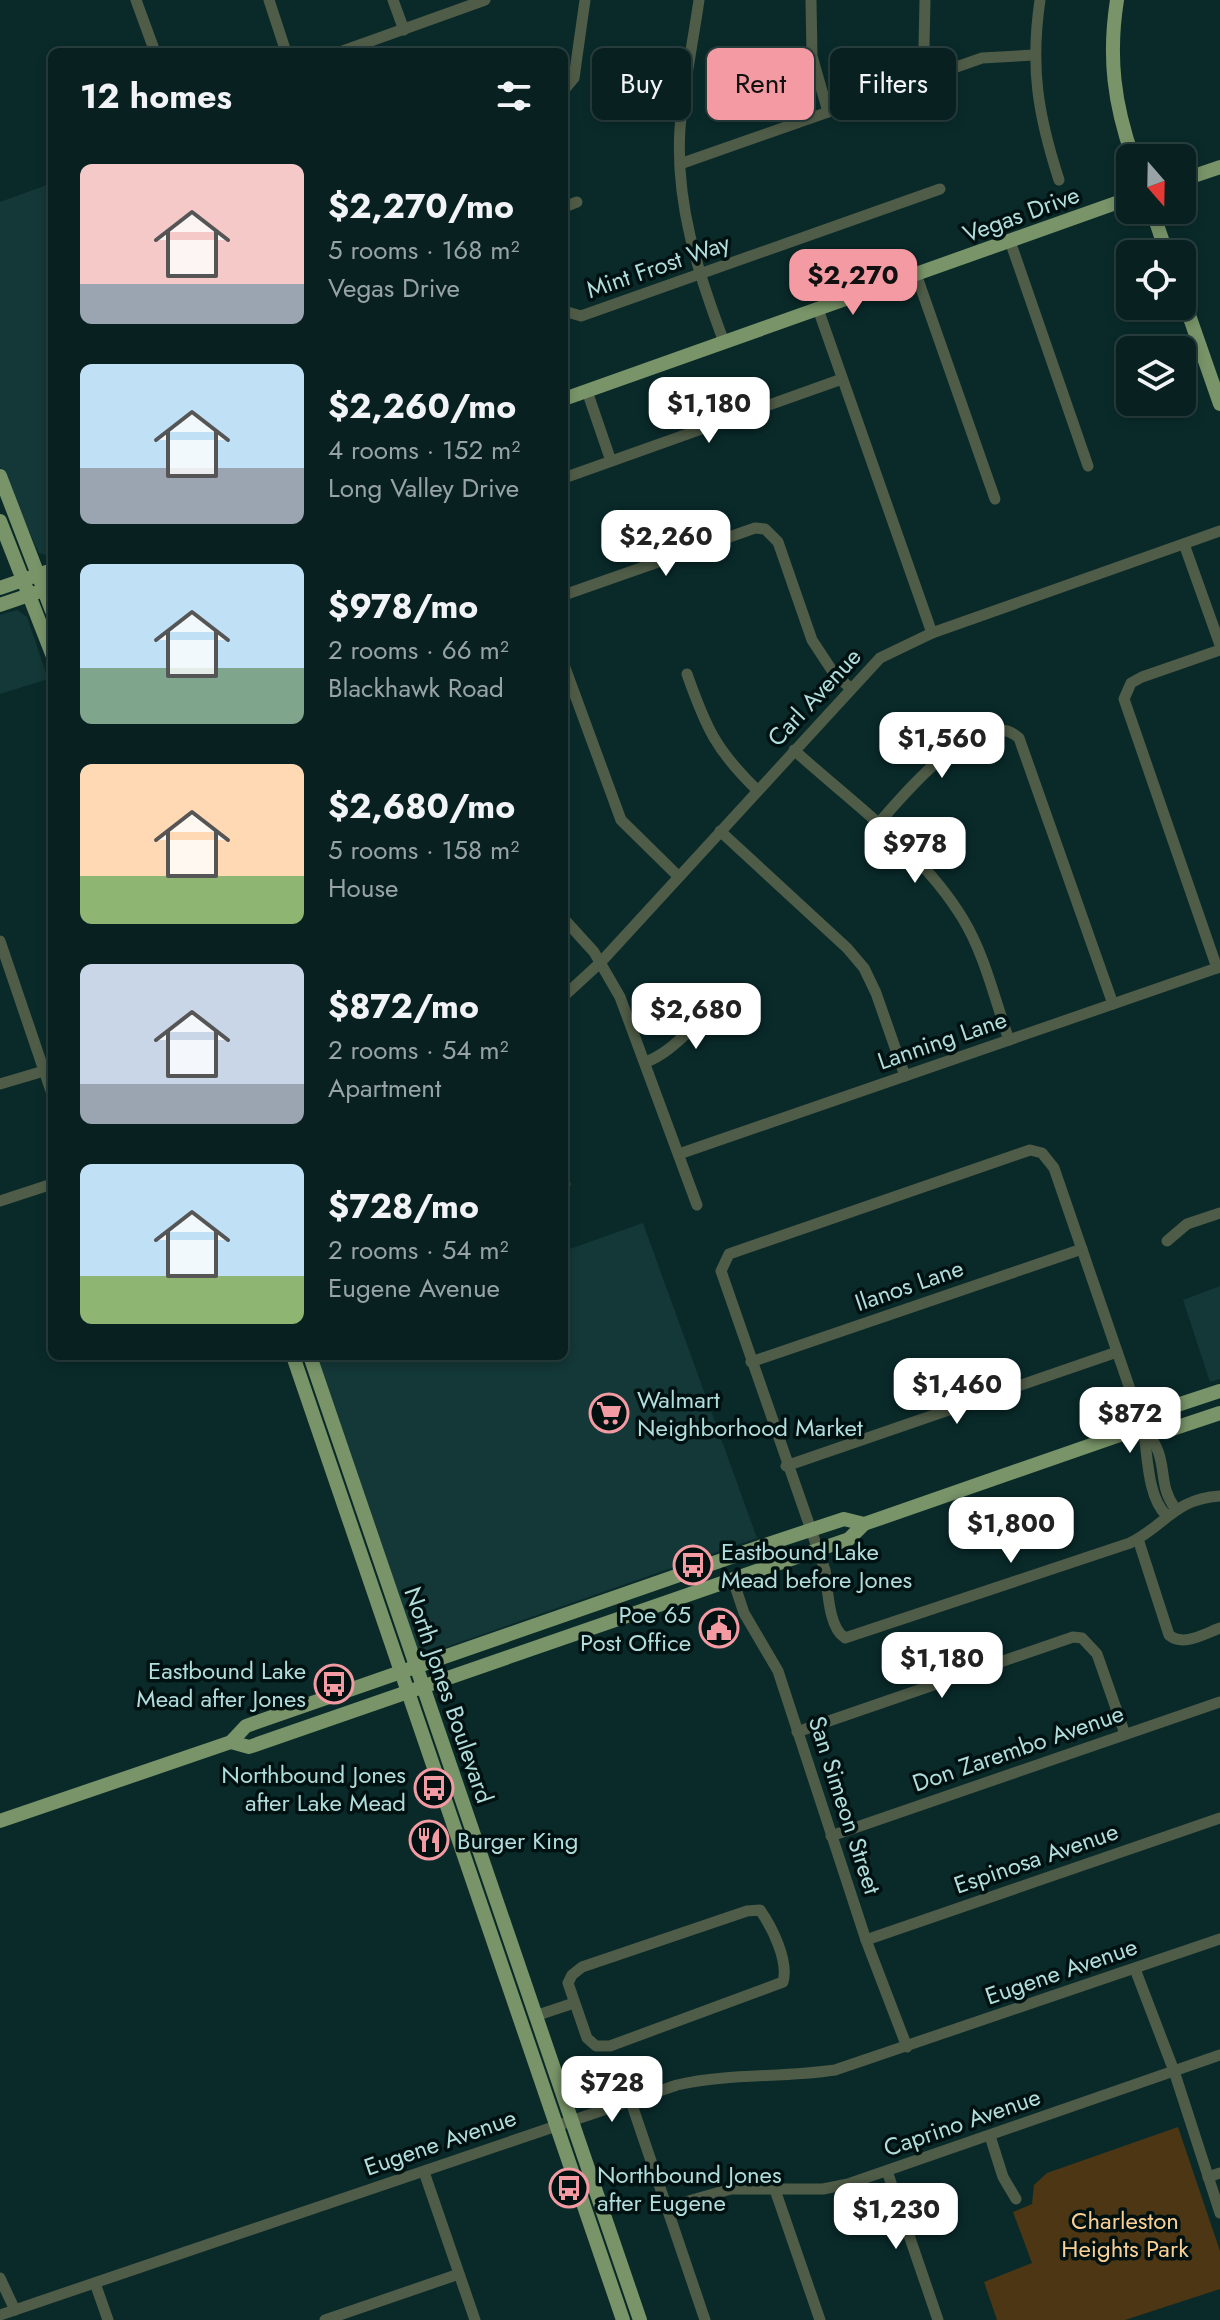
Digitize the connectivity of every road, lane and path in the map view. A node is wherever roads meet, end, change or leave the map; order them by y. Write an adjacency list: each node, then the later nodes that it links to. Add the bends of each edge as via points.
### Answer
1 (136, 0): 12 (street)
2 (269, 0): 13 (street)
3 (393, 0): 11 (street)
4 (485, 0): 11 (street)
5 (585, 0): 18 (street, via 574,78)
6 (699, 0): 21 (street, via 680,128)
7 (811, 0): 19 (street, via 812,56)
8 (925, 0): 15 (street)
9 (1040, 0): 16 (street)
10 (1117, 0): 20 (main road, via 1113,87)
11 (404, 30): 14 (street)
12 (154, 48)
13 (285, 48)
14 (352, 48)
15 (924, 48)
16 (1034, 55): 17 (street, via 982,58); 24 (street, via 1040,121)
17 (956, 67)
18 (568, 86)
19 (828, 112): 21 (street)
20 (1129, 144)
21 (680, 164): 31 (street)
22 (1220, 167): 23 (main road)
23 (1196, 175)
24 (1059, 180)
25 (940, 189): 31 (street, Mint Frost Way)
26 (577, 202): 28 (street)
27 (1116, 203): 29 (main road, Vegas Drive)
28 (568, 205)
29 (1010, 241): 30 (main road, Vegas Drive); 41 (street)
30 (916, 274): 32 (main road, Vegas Drive); 44 (street)
31 (699, 275): 33 (street, Mint Frost Way, via 581,316); 35 (street)
32 (818, 309): 35 (main road, Vegas Drive); 36 (street)
33 (568, 313)
34 (1191, 320): 39 (main road)
35 (724, 342): 37 (main road, Vegas Drive)
36 (842, 379): 40 (street); 55 (street)
37 (587, 391): 38 (main road, Vegas Drive); 40 (street)
38 (568, 398)
39 (1220, 404)
40 (611, 461): 43 (street)
41 (1088, 466)
42 (0, 476): 48 (main road)
43 (568, 477)
44 (995, 499)
45 (0, 521): 49 (main road)
46 (1220, 531): 47 (street, Carl Avenue)
47 (1184, 544): 55 (street, Carl Avenue); 56 (street)
48 (45, 573): 49 (main road); 51 (main road)
49 (23, 580): 50 (main road); 51 (main road)
50 (0, 588)
51 (43, 591): 53 (main road); 54 (main road)
52 (568, 594): 59 (street, via 755,528 765,529 778,542 820,655)
53 (0, 605)
54 (48, 626)
55 (932, 633): 59 (street, Carl Avenue, via 880,658)
56 (1220, 648): 69 (street, via 1142,677 1126,690 1126,709)
57 (687, 674): 61 (street, via 706,726 725,758)
58 (568, 676): 64 (street, via 621,820)
59 (850, 688): 60 (street, Carl Avenue)
60 (794, 750): 61 (street, Carl Avenue); 62 (street)
61 (757, 790): 63 (street, Carl Avenue)
62 (877, 825): 72 (street, via 952,747 1000,729 1011,731 1019,738); 73 (street, via 947,893 965,922)
63 (720, 831): 64 (street, Carl Avenue); 76 (street, via 864,968)
64 (679, 877): 67 (street, Carl Avenue)
65 (568, 924): 67 (street)
66 (0, 941): 68 (street)
67 (600, 963): 70 (street, Carl Avenue); 74 (street)
68 (4, 967): 75 (street)
69 (1218, 968): 72 (street, Lanning Lane)
70 (568, 992)
71 (733, 1004): 74 (street, via 718,1007 674,1048)
72 (1113, 1004): 73 (street, Lanning Lane)
73 (1009, 1040): 76 (street, Lanning Lane)
74 (646, 1062): 79 (street)
75 (44, 1071): 77 (street); 78 (street)
76 (905, 1076): 79 (street, Lanning Lane)
77 (48, 1082)
78 (0, 1084)
79 (679, 1154): 82 (street)
80 (48, 1185): 81 (street)
81 (0, 1201)
82 (697, 1205)
83 (1220, 1213): 84 (street, via 1187,1224)
84 (1167, 1241)
85 (1082, 1249): 86 (street); 90 (street, Ilanos Lane); 90 (street, via 1054,1168 1042,1153 1030,1150 729,1254 721,1271)
86 (1117, 1352): 95 (street); 97 (street)
87 (297, 1360): 92 (main road, North Jones Boulevard)
88 (298, 1360): 93 (main road)
89 (311, 1360): 93 (main road, North Jones Boulevard)
90 (751, 1362): 97 (street)
91 (1220, 1391): 95 (main road, via 1156,1412)
92 (310, 1405): 96 (main road, via 321,1412 333,1445); 111 (main road, North Jones Boulevard)
93 (329, 1412): 96 (main road, North Jones Boulevard)
94 (1220, 1413): 95 (main road, via 1166,1431)
95 (1143, 1427): 99 (street, via 1152,1469 1151,1495); 100 (main road)
96 (346, 1462): 111 (main road, North Jones Boulevard)
97 (786, 1466): 101 (street)
98 (1220, 1496): 99 (street, via 1191,1500)
99 (1171, 1512): 102 (street)
100 (864, 1524): 101 (main road, via 844,1519); 104 (main road, via 849,1539)
101 (810, 1531): 103 (main road); 104 (street)
102 (1138, 1539): 104 (street, via 845,1638 833,1617); 109 (street, via 1169,1635 1185,1641)
103 (774, 1542): 105 (main road); 106 (main road, via 763,1556 739,1564)
104 (817, 1550): 106 (main road)
105 (688, 1573): 107 (main road); 108 (main road, via 649,1598)
106 (733, 1580): 108 (main road); 114 (street, San Simeon Street, via 744,1613 778,1671)
107 (635, 1592): 110 (main road, via 625,1607 584,1624); 111 (main road)
108 (641, 1612): 110 (main road)
109 (1220, 1628)
110 (570, 1636): 112 (main road)
111 (409, 1670): 112 (main road, North Jones Boulevard); 116 (main road, via 242,1728)
112 (416, 1689): 116 (main road, via 249,1747); 122 (main road, North Jones Boulevard); 123 (main road, North Jones Boulevard)
113 (1220, 1702): 115 (street, Don Zarembo Avenue)
114 (797, 1732): 115 (street, via 1073,1637 1082,1638 1097,1654); 119 (street, San Simeon Street)
115 (1125, 1734): 119 (street, Don Zarembo Avenue)
116 (231, 1742): 118 (main road)
117 (1220, 1818): 121 (street, Espinosa Avenue)
118 (0, 1821)
119 (831, 1836): 121 (street, San Simeon Street)
120 (1220, 1939): 124 (street, Eugene Avenue)
121 (866, 1940): 127 (street, San Simeon Street)
122 (512, 1946): 123 (main road); 126 (main road, North Jones Boulevard)
123 (496, 1951): 132 (main road, North Jones Boulevard)
124 (1135, 1969): 127 (street, Eugene Avenue); 129 (street)
125 (574, 2003): 125 (street, via 587,2038 596,2046 610,2046 783,1982 786,1972 769,1921 760,1910 747,1911 582,1967 568,1983); 126 (street)
126 (535, 2016): 131 (main road, North Jones Boulevard)
127 (907, 2047): 130 (street, Eugene Avenue, via 835,2070 707,2078)
128 (1220, 2055): 129 (street, Caprino Avenue)
129 (1174, 2071): 133 (street, Caprino Avenue); 136 (street)
130 (630, 2099): 131 (street, Eugene Avenue); 139 (street)
131 (571, 2120): 132 (street, Eugene Avenue); 150 (main road, North Jones Boulevard)
132 (556, 2125): 135 (street, Eugene Avenue); 149 (main road, North Jones Boulevard)
133 (990, 2136): 134 (street, Caprino Avenue); 138 (street)
134 (887, 2171): 137 (street, Caprino Avenue, via 823,2189); 153 (street)
135 (424, 2172): 141 (street); 143 (street, Eugene Avenue)
136 (1214, 2175): 140 (street)
137 (774, 2187): 139 (street, Caprino Avenue, via 731,2189); 152 (street)
138 (1016, 2199)
139 (667, 2207): 151 (street)
140 (1220, 2213)
141 (459, 2274): 147 (street); 148 (street)
142 (0, 2278): 144 (street)
143 (95, 2283): 144 (street, Eugene Avenue); 146 (street)
144 (15, 2310): 145 (street, Eugene Avenue)
145 (0, 2315)
146 (108, 2320)
147 (325, 2320)
148 (475, 2320)
149 (623, 2320)
150 (640, 2320)
151 (705, 2320)
152 (820, 2320)
153 (938, 2320)

